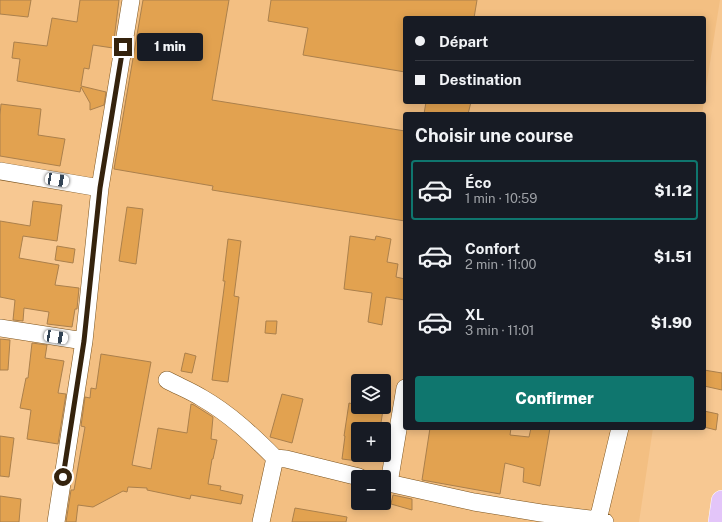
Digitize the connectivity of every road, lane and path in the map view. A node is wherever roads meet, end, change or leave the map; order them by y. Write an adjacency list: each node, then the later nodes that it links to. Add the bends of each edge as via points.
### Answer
1 (131, 0): 3 (street)
2 (0, 171): 3 (street)
3 (100, 188): 5 (street)
4 (0, 328): 5 (street)
5 (84, 341): 15 (street)
6 (167, 380): 9 (street, via 225,413 252,434)
7 (403, 398): 10 (street)
8 (620, 430): 14 (street)
9 (275, 458): 11 (street); 16 (street)
10 (388, 470)
11 (351, 475)
12 (391, 483): 14 (street, via 474,502)
13 (722, 501): 17 (main road)
14 (602, 521)
15 (56, 522)
16 (261, 522)
17 (719, 522)

